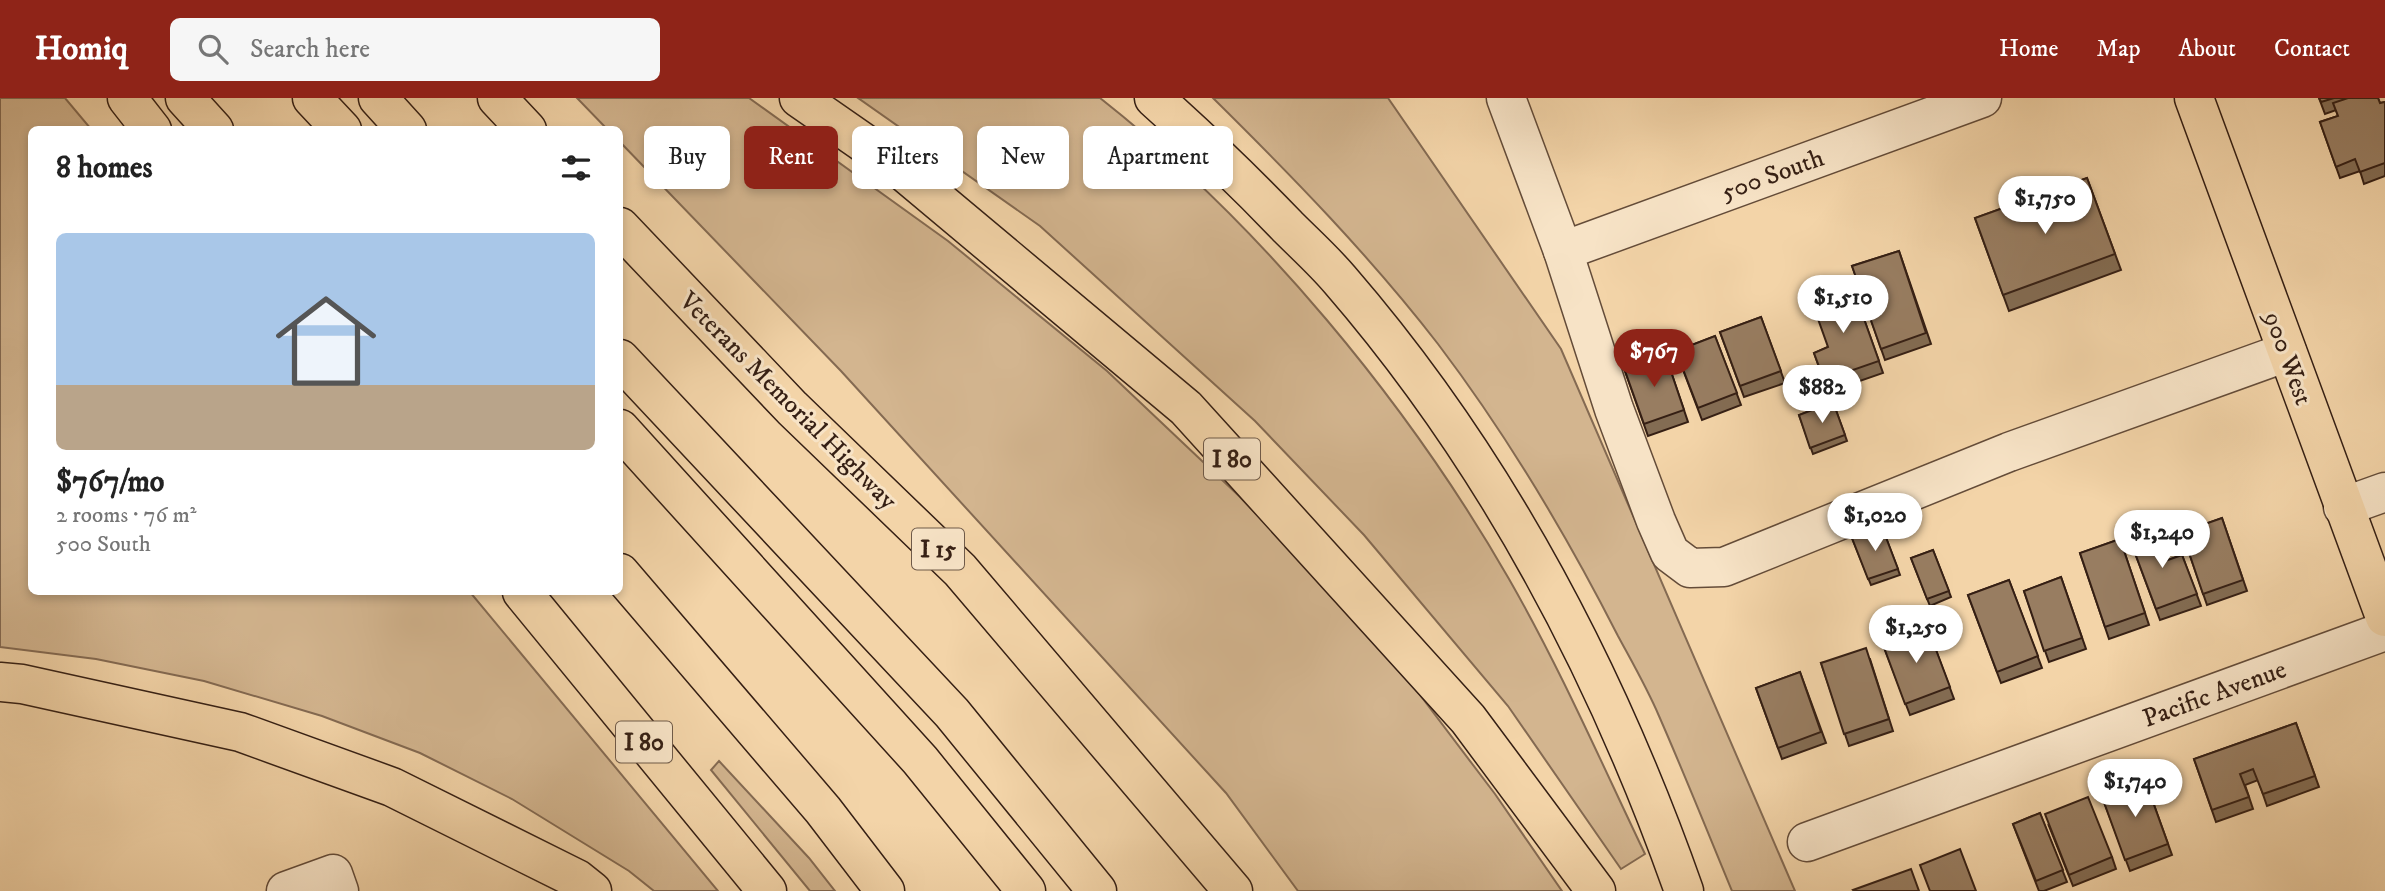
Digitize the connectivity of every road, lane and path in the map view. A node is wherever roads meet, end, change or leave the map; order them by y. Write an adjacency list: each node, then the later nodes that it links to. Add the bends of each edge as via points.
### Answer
1 (127, 98): 11 (main road)
2 (185, 98): 12 (main road)
3 (312, 98): 13 (main road)
4 (378, 98): 14 (main road)
5 (497, 98): 15 (main road)
6 (799, 98): 37 (main road, I 80, via 897,166 1186,408 1468,719)
7 (1154, 98): 38 (main road, via 1219,156 1339,279 1422,383 1497,493 1611,708)
8 (1506, 98): 17 (street)
9 (1982, 98): 17 (street, 500 South)
10 (2194, 98): 18 (main road, 900 West)
11 (149, 126)
12 (210, 126)
13 (338, 126)
14 (403, 126)
15 (523, 126)
16 (623, 230): 36 (main road, Veterans Memorial Highway / I 15, via 792,408 960,570)
17 (1563, 251): 18 (street, via 1656,522 1670,553 1690,568 1724,567 2009,452)
18 (2287, 352): 22 (main road, 900 West)
19 (623, 362): 35 (main road, via 952,713)
20 (623, 432): 34 (main road, via 920,760)
21 (2385, 492): 22 (street)
22 (2343, 507): 25 (main road, 900 West)
23 (623, 577): 33 (main road, via 823,810)
24 (524, 595): 32 (main road, I 80)
25 (2385, 617)
26 (2385, 631): 28 (street, Pacific Avenue)
27 (11, 683): 31 (main road, via 240,732 291,750 392,787)
28 (1807, 842)
29 (286, 891): 30 (street, via 333,874)
30 (339, 891)
31 (593, 891)
32 (767, 891)
33 (885, 891)
34 (1026, 891)
35 (1097, 891)
36 (1233, 891)
37 (1596, 891)
38 (1684, 891)

